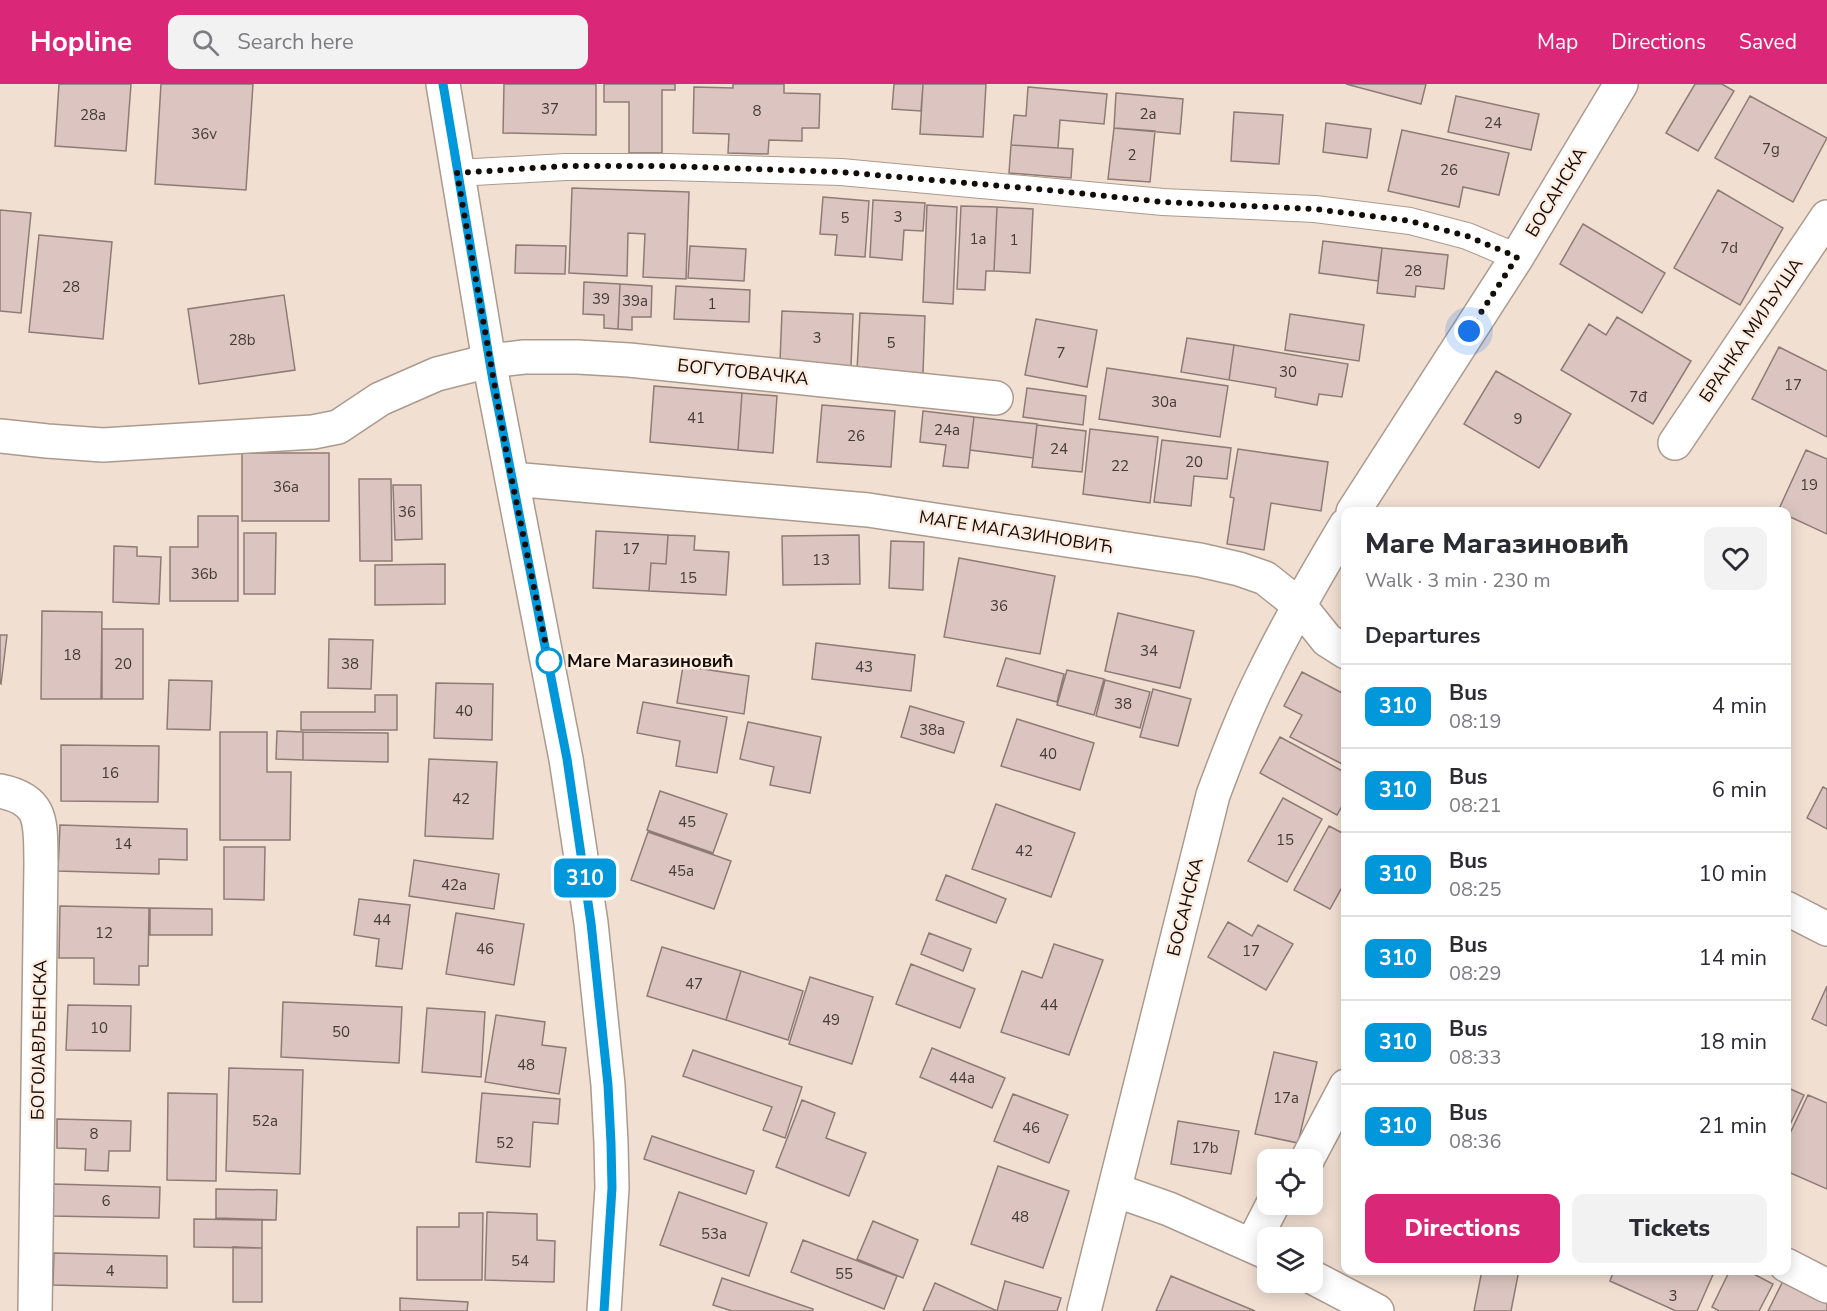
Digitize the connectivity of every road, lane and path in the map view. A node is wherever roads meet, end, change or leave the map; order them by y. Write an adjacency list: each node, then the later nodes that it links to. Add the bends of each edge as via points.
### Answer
1 (443, 84): 3 (street)
2 (1621, 84): 5 (street, БОСАНСКА)
3 (457, 173): 5 (lane, via 565,166 841,172 1163,202 1315,209 1410,221 1467,236); 6 (street)
4 (1827, 217): 9 (street, БРАНКА МИЉУША)
5 (1517, 257): 11 (street, БОСАНСКА)
6 (489, 362): 7 (street, БОГУТОВАЧКА, via 524,357 619,359); 8 (street, via 437,375 380,399 338,428 313,432 103,445); 10 (street)
7 (996, 398)
8 (0, 436)
9 (1675, 443)
10 (512, 479): 13 (street, МАГЕ МАГАЗИНОВИЋ, via 868,510 1200,560 1265,578); 26 (street, via 567,759 591,923 611,1143)
11 (1356, 507)
12 (1341, 534): 13 (street, БОСАНСКА)
13 (1299, 605): 14 (street, МАГЕ МАГАЗИНОВИЋ, via 1327,640); 20 (street, БОСАНСКА, via 1262,677 1213,795)
14 (1341, 649)
15 (0, 791): 25 (street, БОГОЈАВЉЕНСКА, via 30,803 40,827)
16 (1791, 911): 17 (street)
17 (1827, 929)
18 (1341, 1095): 19 (street)
19 (1313, 1149)
20 (1115, 1190): 21 (street); 27 (street, БОСАНСКА)
21 (1257, 1248)
22 (1791, 1268): 24 (street)
23 (1323, 1283): 28 (street)
24 (1827, 1286)
25 (35, 1311)
26 (604, 1311)
27 (1084, 1311)
28 (1377, 1311)

